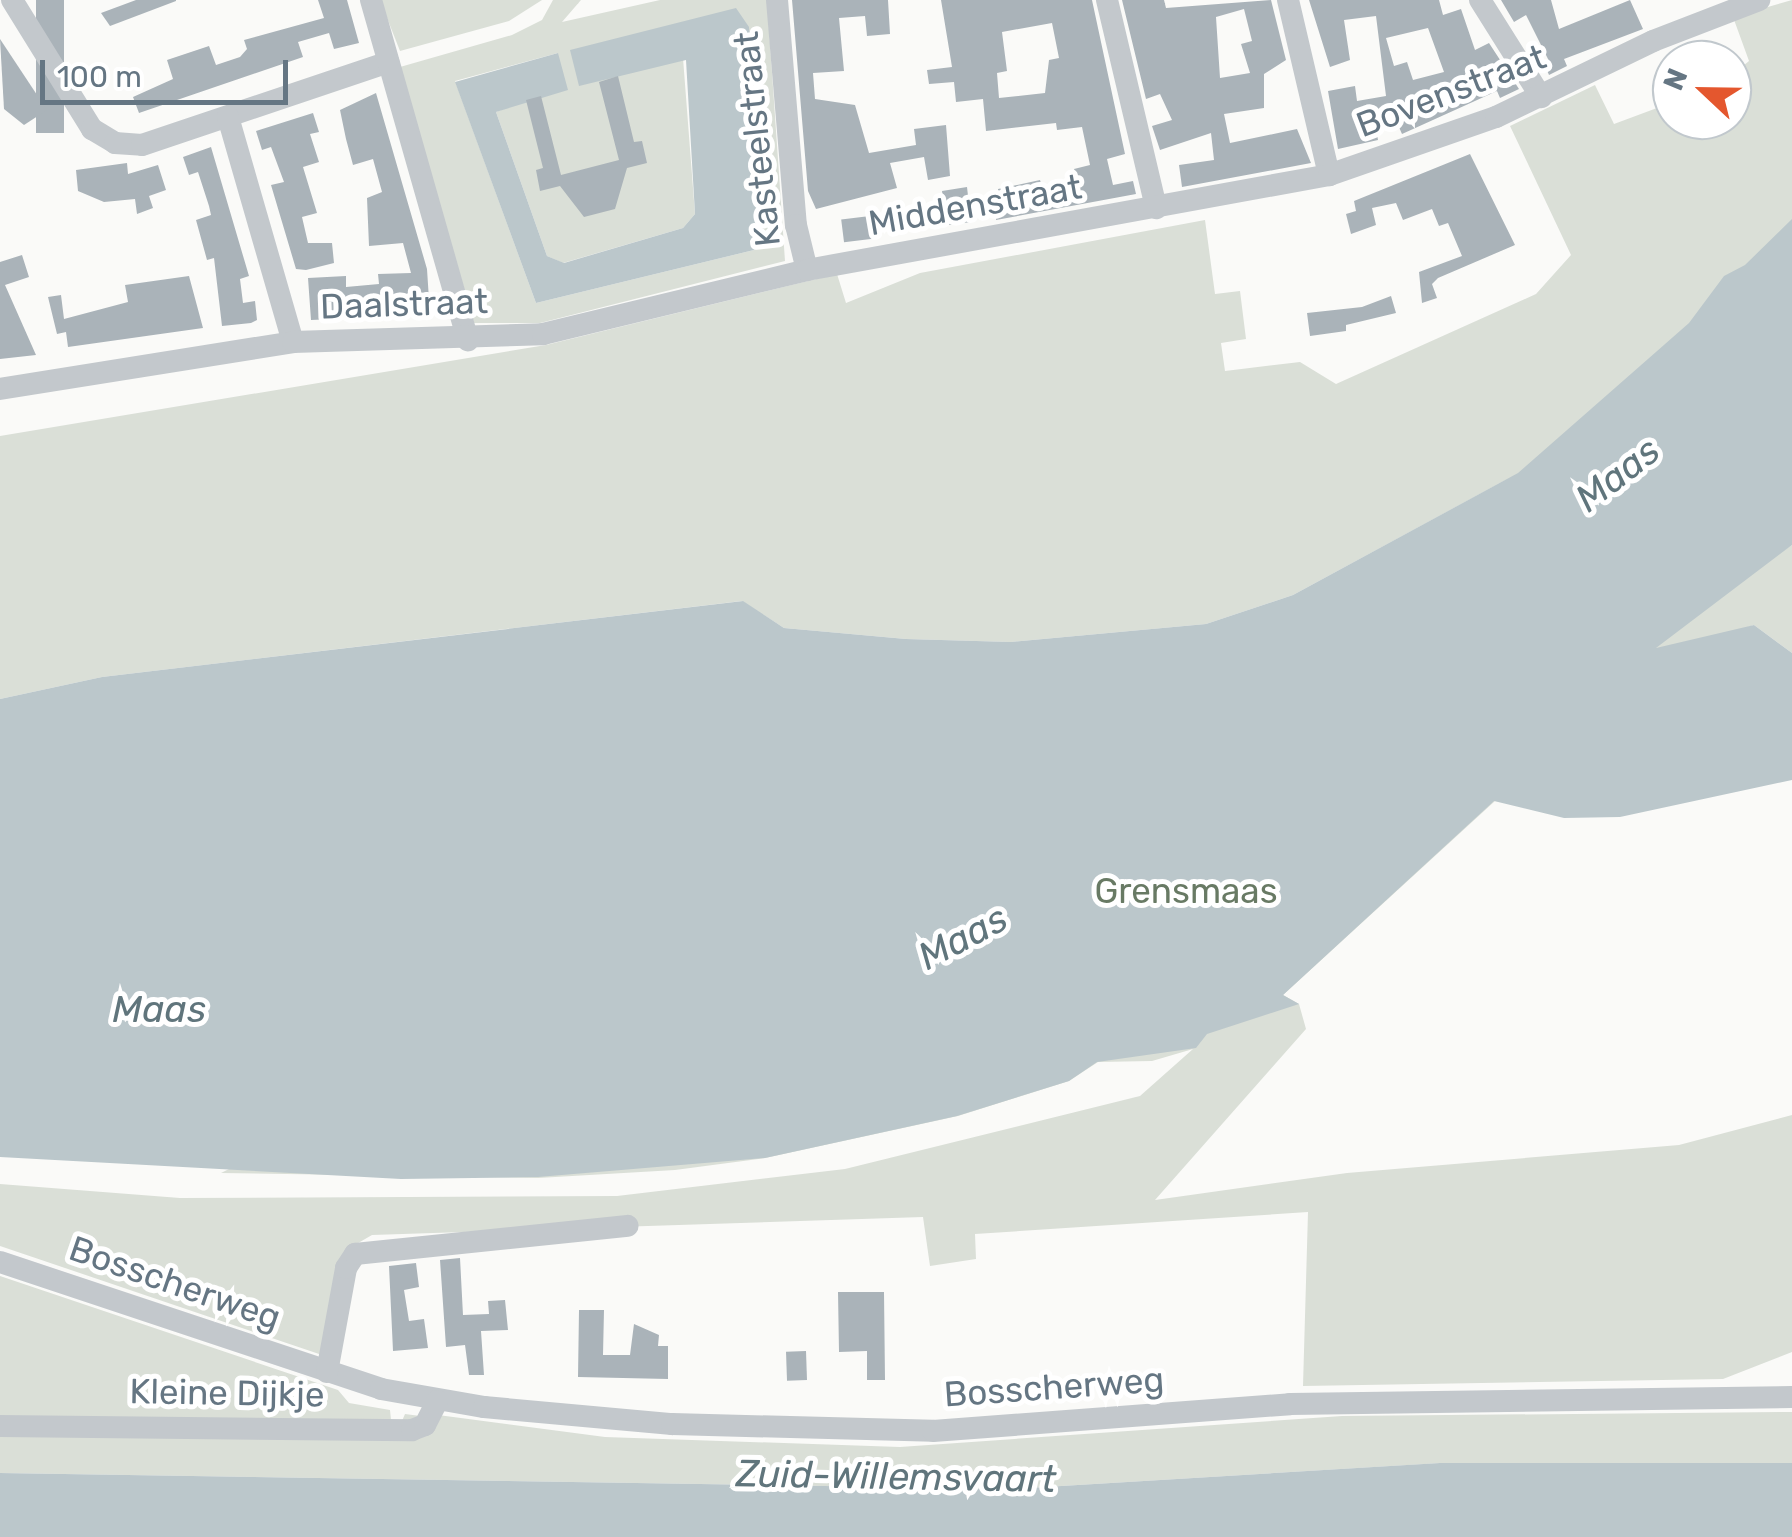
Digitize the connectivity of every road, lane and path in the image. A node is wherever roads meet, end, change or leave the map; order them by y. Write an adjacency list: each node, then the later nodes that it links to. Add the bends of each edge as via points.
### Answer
1 (12, 0): 10 (street, via 92,129 114,143 142,145)
2 (371, 0): 8 (street)
3 (777, 0): 13 (street, Kasteelstraat, via 796,225)
4 (1107, 0): 12 (street)
5 (1288, 0): 11 (street)
6 (1480, 0): 9 (street)
7 (1758, 0): 9 (street, Bovenstraat, via 1653,40)
8 (388, 62): 10 (street); 14 (street)
9 (1541, 96): 11 (street, Bovenstraat)
10 (228, 118): 15 (street)
11 (1329, 175): 12 (street, Bovenstraat)
12 (1156, 208): 13 (street, Middenstraat)
13 (807, 270): 14 (street, Daalstraat, via 542,334)
14 (468, 340): 15 (street, Daalstraat)
15 (294, 342): 16 (street, Daalstraat)
16 (0, 389)
17 (628, 1226): 19 (street, via 355,1254 346,1268)
18 (0, 1262): 19 (street, Bosscherweg)
19 (327, 1372): 21 (street, Bosscherweg)
20 (1792, 1398): 21 (street, Bosscherweg, via 1290,1404 845,1433)
21 (437, 1401): 22 (street, Kleine Dijkje, via 425,1425 412,1430)
22 (0, 1426)

